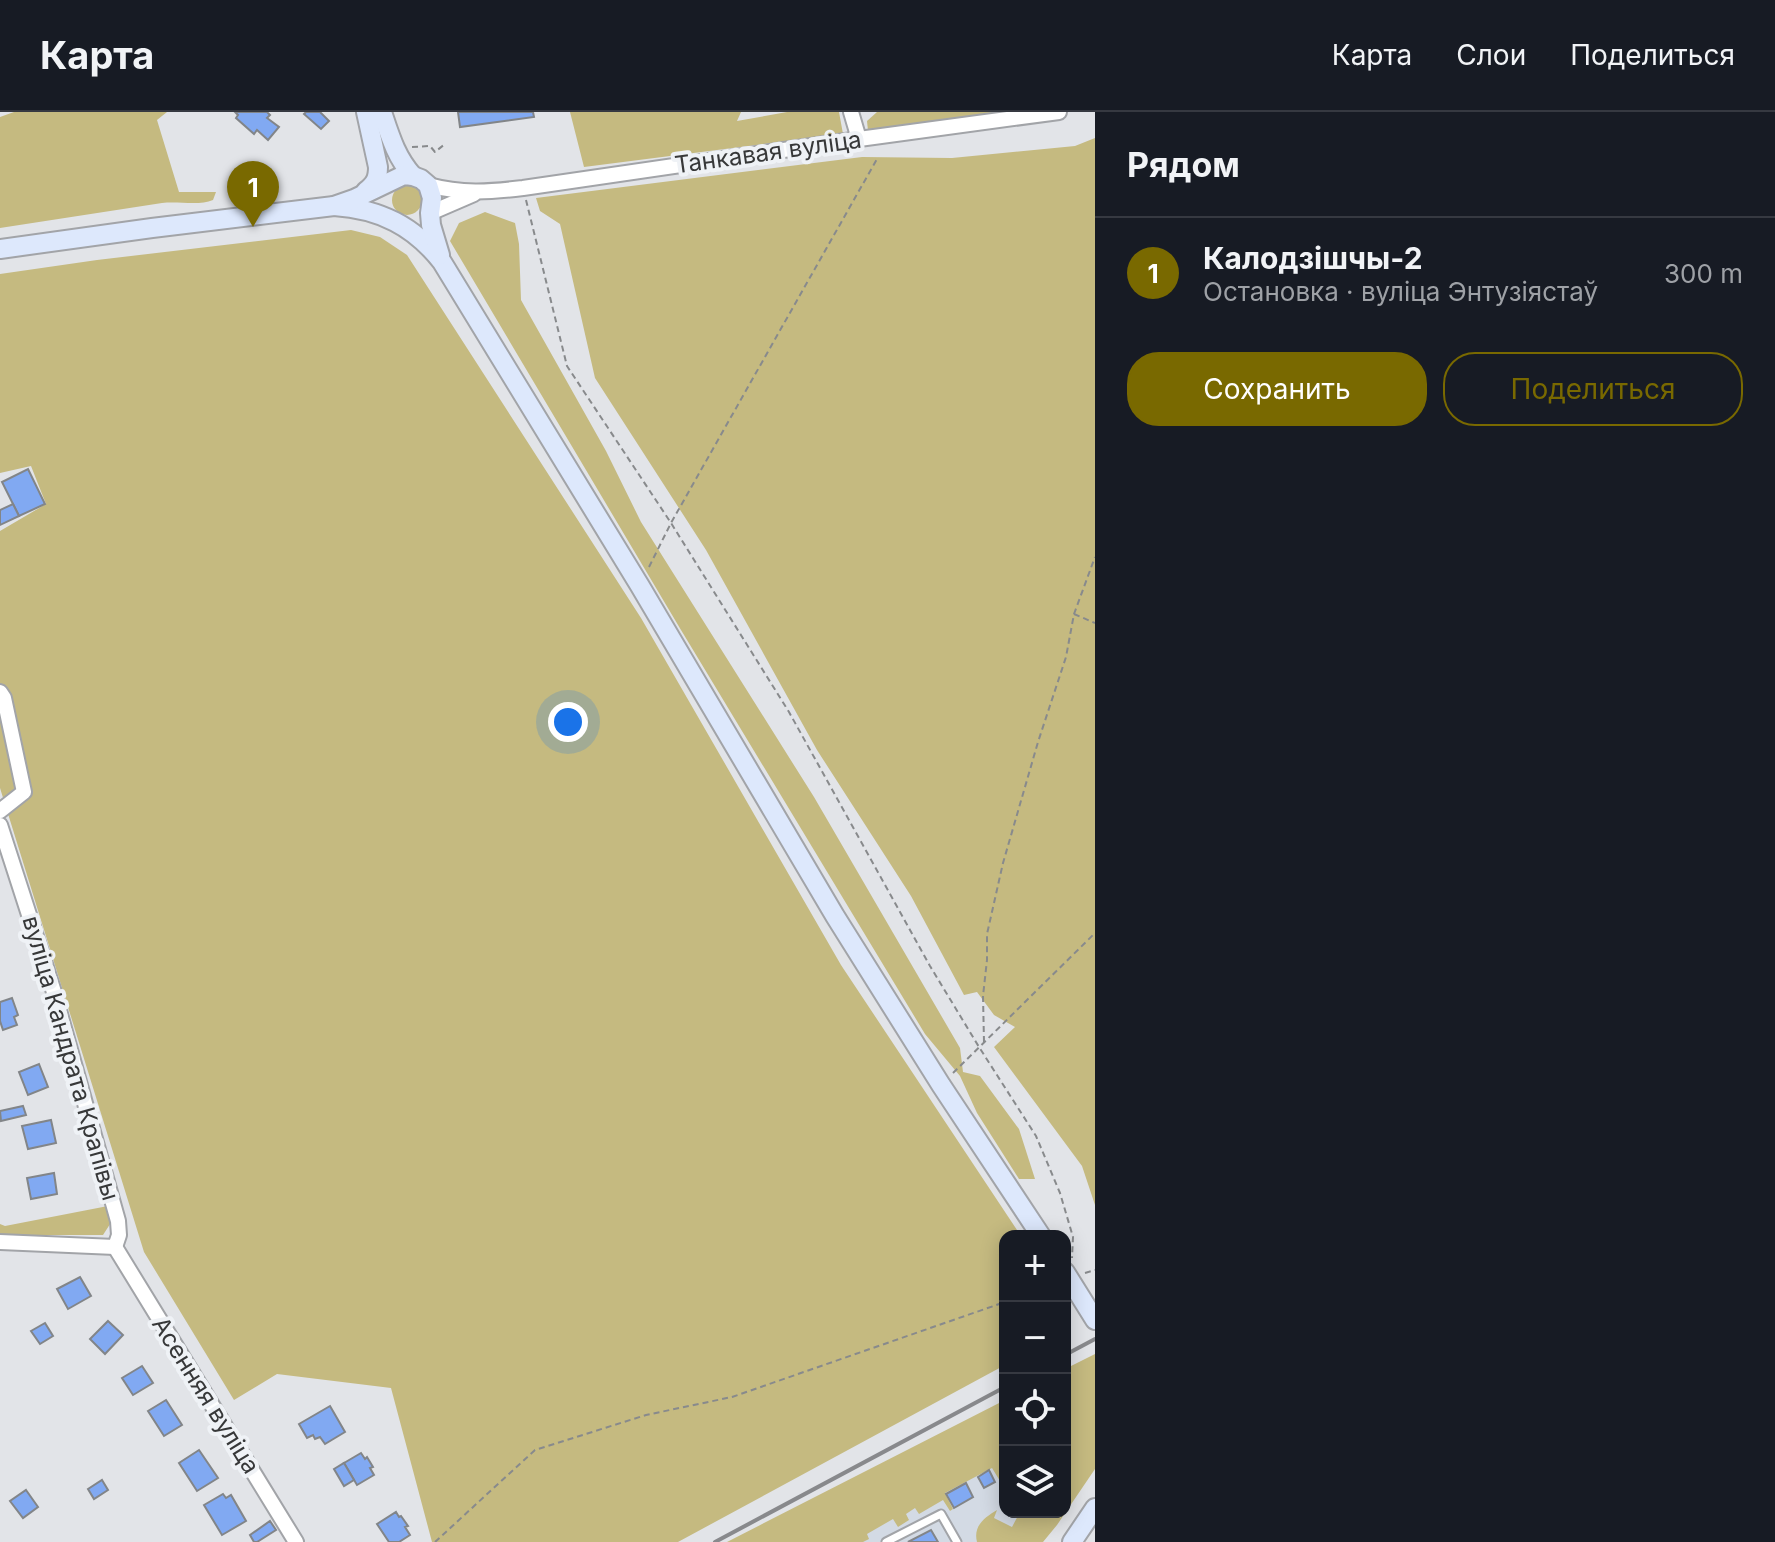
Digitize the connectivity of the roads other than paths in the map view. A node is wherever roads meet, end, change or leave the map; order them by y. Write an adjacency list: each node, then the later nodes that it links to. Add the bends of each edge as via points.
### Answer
1 (366, 112): 8 (main road); 10 (main road, via 378,176)
2 (382, 112): 7 (main road, via 402,164)
3 (851, 112): 6 (street)
4 (1059, 112): 5 (street, Танкавая вуліца)
5 (1040, 114): 6 (street, Танкавая вуліца)
6 (859, 139): 9 (street, Танкавая вуліца)
7 (420, 180): 8 (main road, via 404,175); 9 (street, Танкавая вуліца); 12 (main road, via 432,198)
8 (388, 184): 10 (main road); 13 (main road, via 384,209)
9 (478, 193): 12 (street, Танкавая вуліца)
10 (361, 195): 11 (main road)
11 (334, 206): 13 (main road, via 367,210); 14 (main road)
12 (430, 213): 13 (main road, via 411,225); 15 (main road)
13 (397, 223): 15 (main road, via 417,235)
14 (0, 249)
15 (442, 262): 19 (main road, via 835,916)
16 (0, 692): 17 (street, via 24,792)
17 (0, 811)
18 (0, 825): 21 (street, вуліца Кандрата Крапівы, via 118,1221)
19 (1037, 1230)
20 (0, 1242): 21 (street)
21 (115, 1247): 25 (street, Асенняя вуліца)
22 (1071, 1281): 23 (main road)
23 (1095, 1320)
24 (1095, 1508): 28 (main road)
25 (296, 1542)
26 (886, 1542): 27 (lane, via 941,1514)
27 (957, 1542)
28 (1072, 1542)

